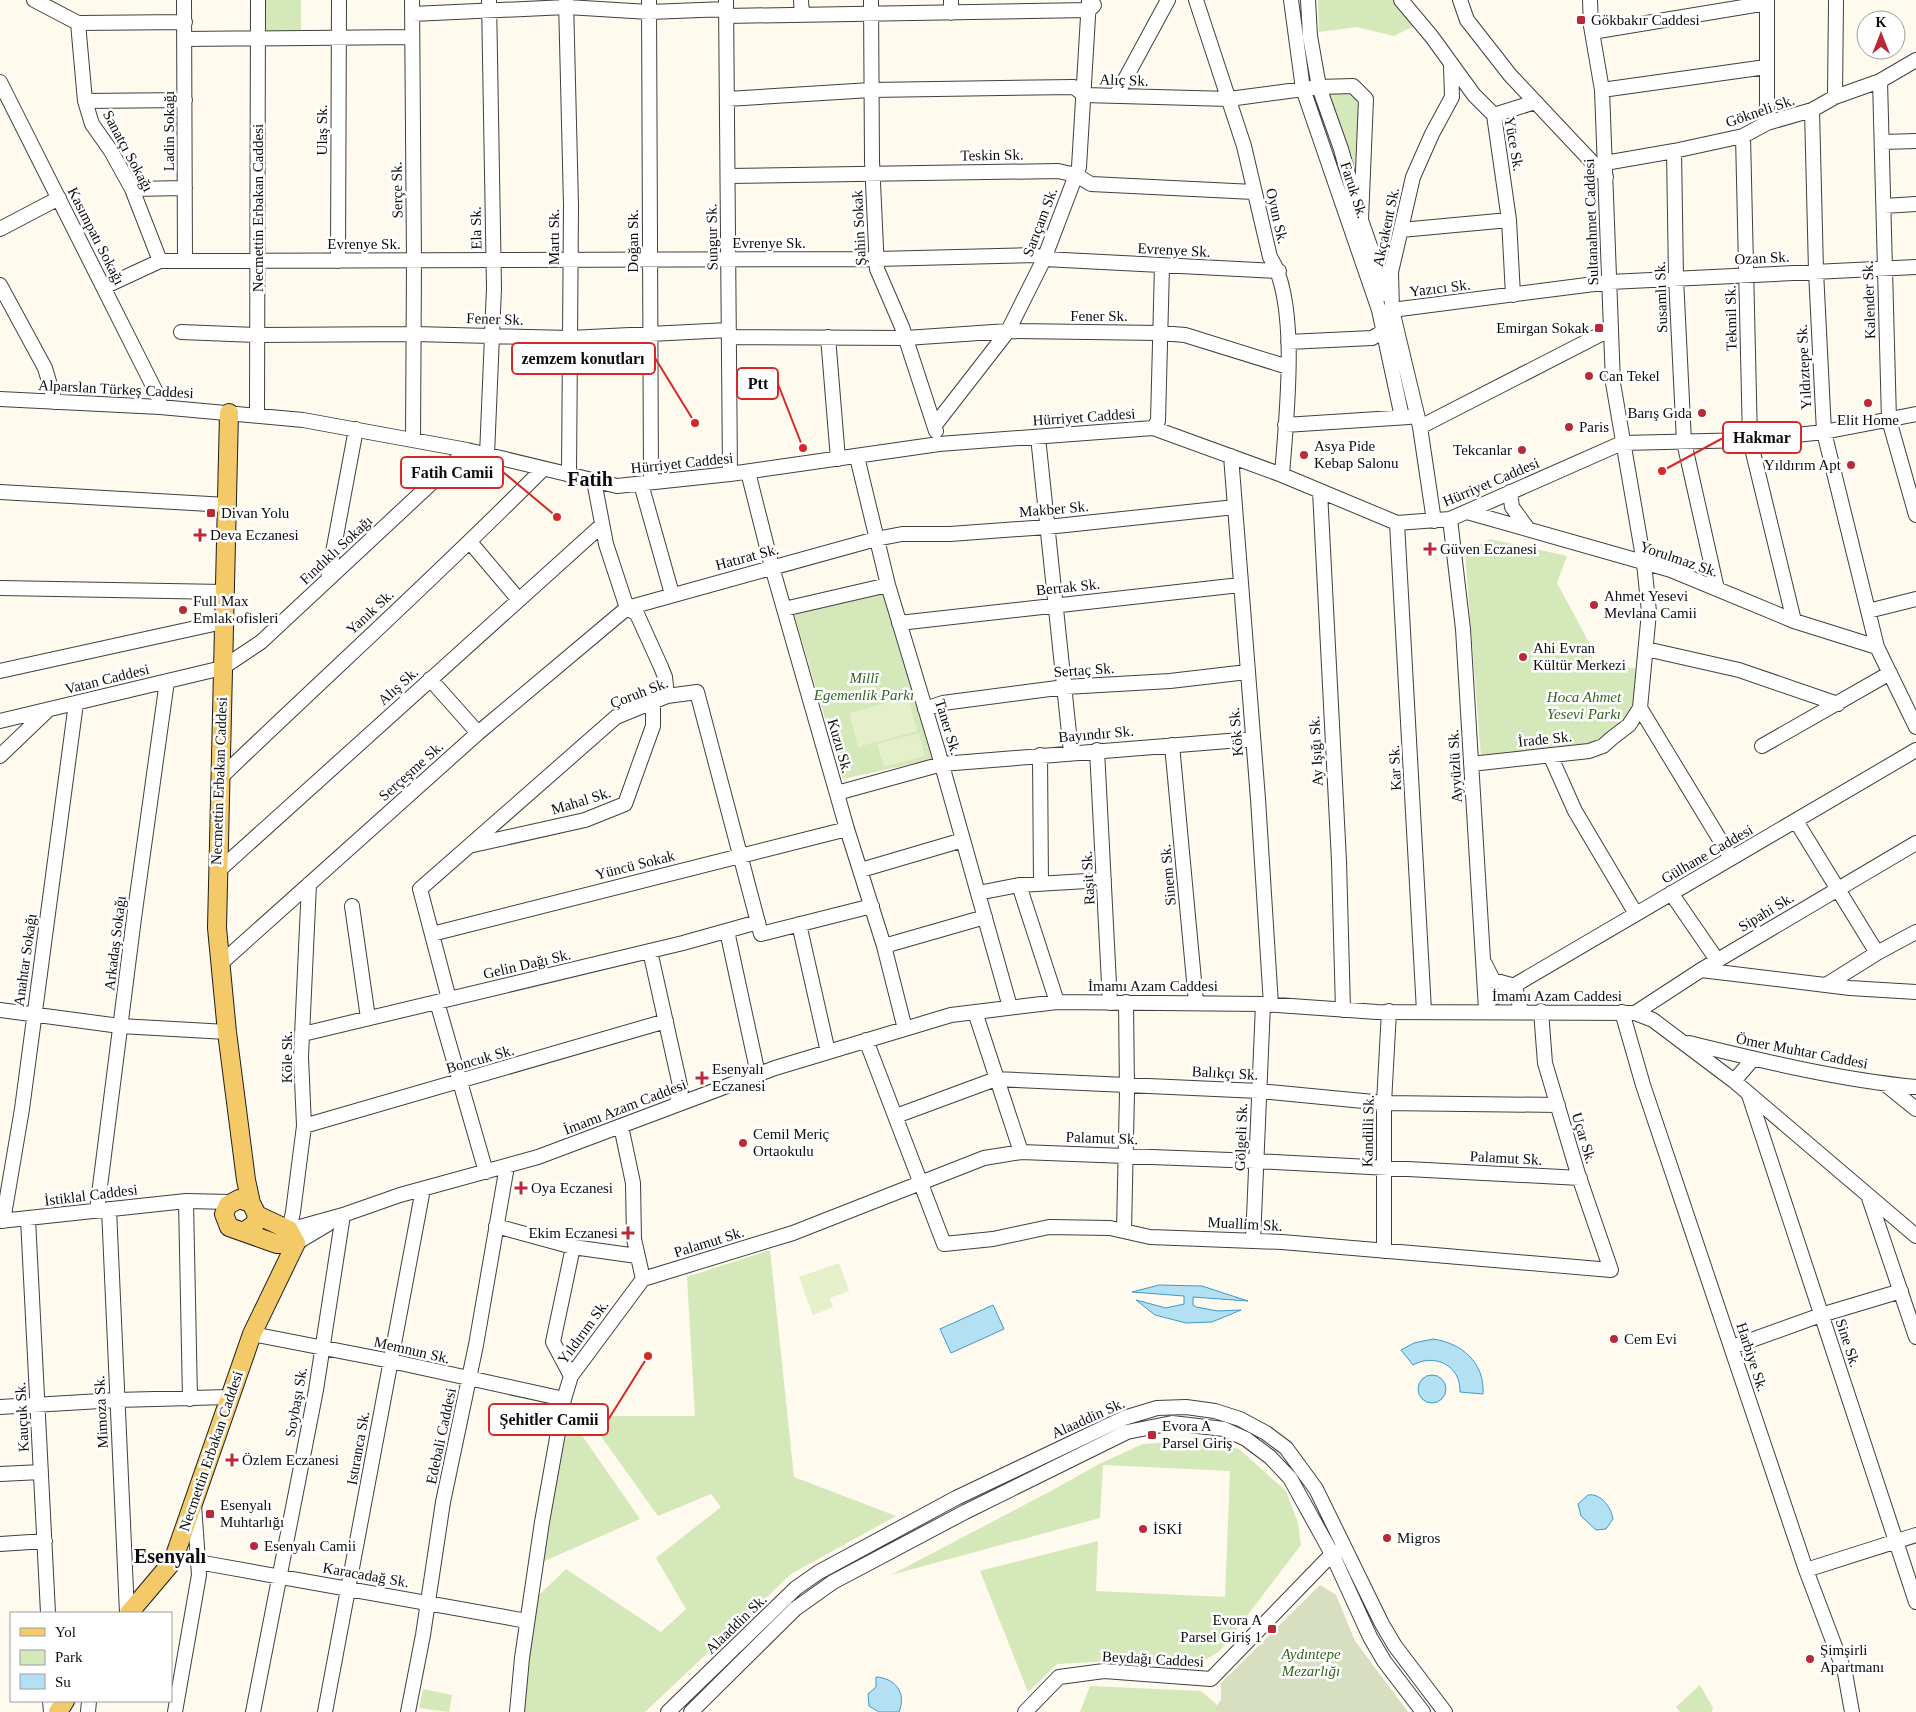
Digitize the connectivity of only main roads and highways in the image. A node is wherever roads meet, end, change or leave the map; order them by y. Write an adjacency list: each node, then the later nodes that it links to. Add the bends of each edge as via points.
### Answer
1 (230, 413): 2 (main road, Necmettin Erbakan Caddesi, via 217,928 242,1148)
2 (244, 1205): 3 (main road, via 252,1228); 3 (main road, Necmettin Erbakan Caddesi, via 224,1214 226,1223 233,1230); 4 (main road)
3 (243, 1232): 5 (main road)
4 (292, 1237): 5 (main road); 6 (main road, Necmettin Erbakan Caddesi)
5 (277, 1244): 6 (main road, Necmettin Erbakan Caddesi, via 276,1256 254,1315)
6 (252, 1334): 7 (main road, Necmettin Erbakan Caddesi, via 173,1561)
7 (129, 1612)

